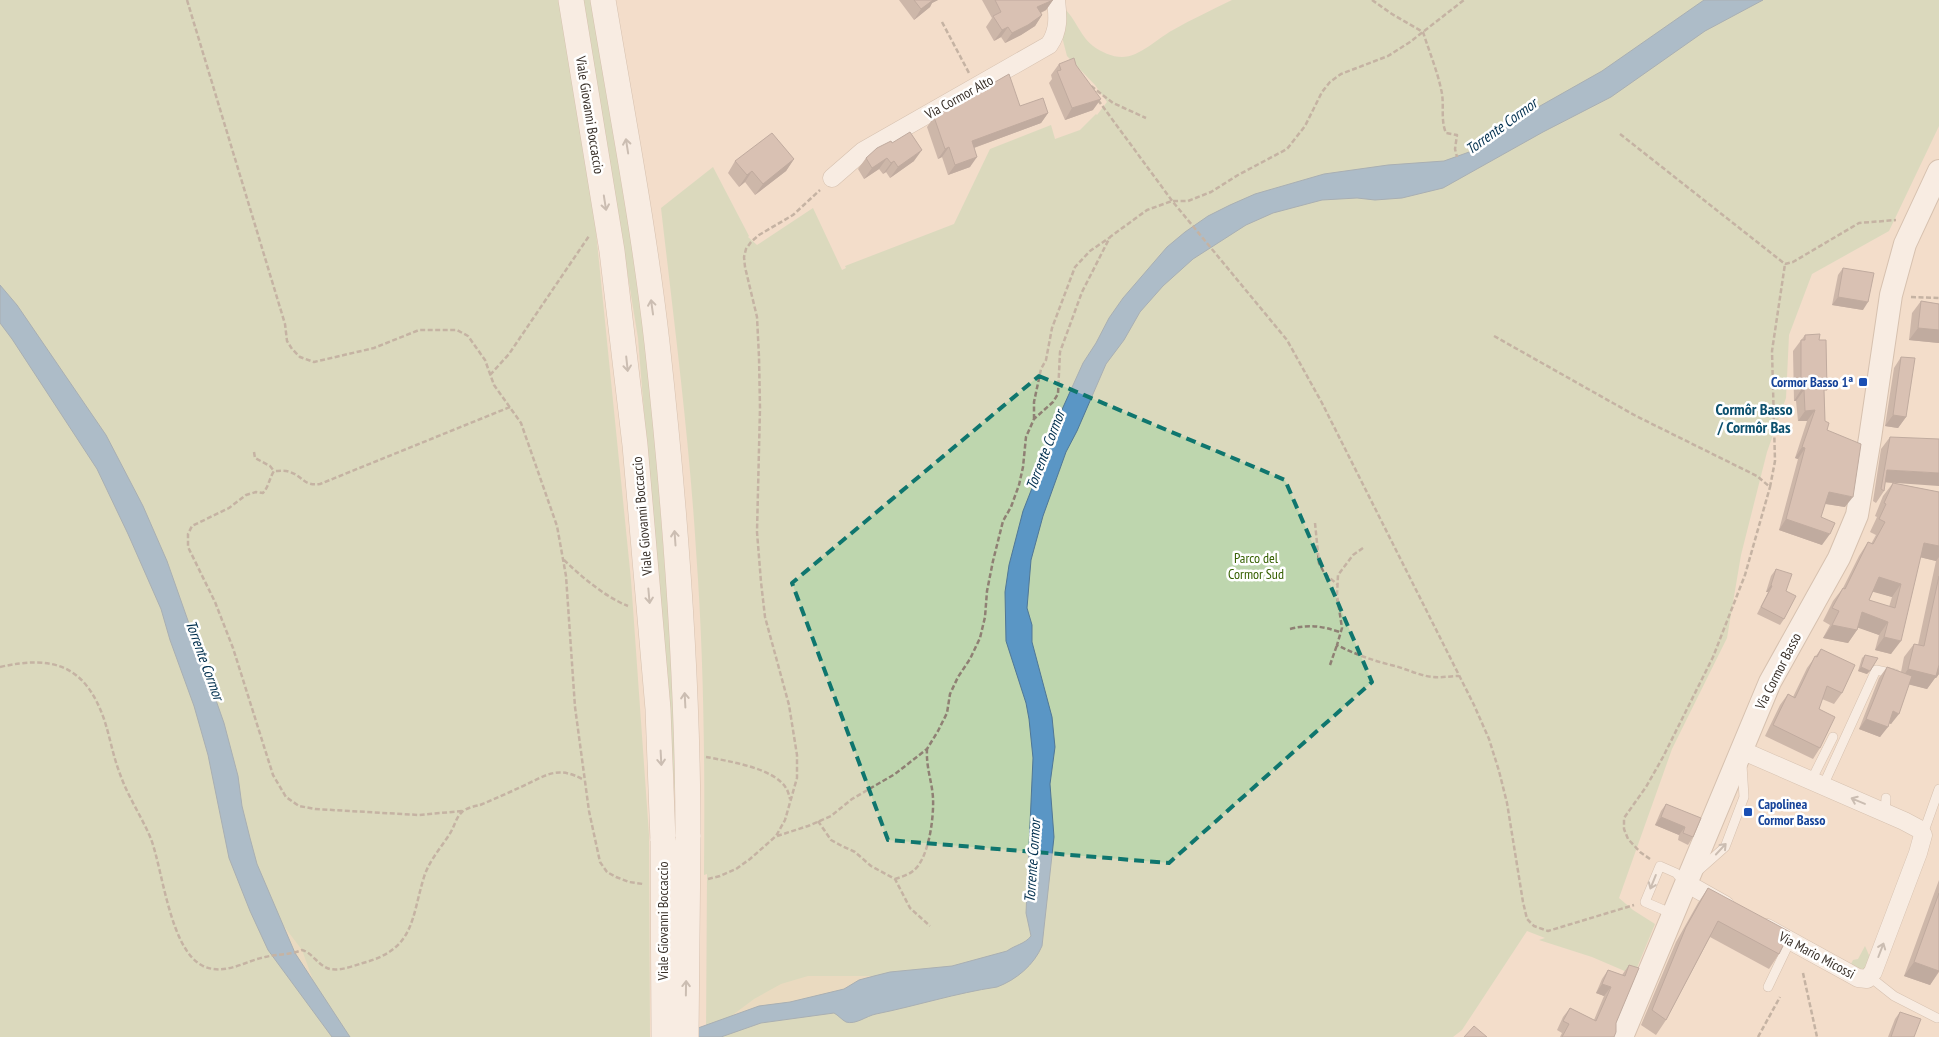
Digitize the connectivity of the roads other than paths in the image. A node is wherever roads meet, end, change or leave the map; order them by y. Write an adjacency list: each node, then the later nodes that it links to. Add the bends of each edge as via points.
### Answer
1 (571, 0): 20 (main road, Viale Giovanni Boccaccio, one-way to 20, bridge, via 604,201 635,445 661,757)
2 (603, 0): 21 (main road, Viale Giovanni Boccaccio, one-way to 2, bridge, via 686,755 671,486 657,341)
3 (1056, 0): 5 (street, Via Cormor Alto, via 1058,18 1054,38 1049,45 863,151)
4 (1939, 171): 8 (street, Via Cormor Basso, via 1905,244 1891,295 1857,515 1839,558 1770,682)
5 (832, 178)
6 (1895, 674): 9 (lane, via 1876,670)
7 (1833, 737): 9 (lane)
8 (1741, 750): 9 (street); 12 (street, Via Cormor Basso)
9 (1817, 783): 11 (street, one-way to 9, via 1915,825 1886,805)
10 (1939, 788): 11 (lane, Via Mario Micossi)
11 (1922, 835): 17 (street, Via Mario Micossi, one-way to 11)
12 (1686, 884): 13 (street); 14 (street, Via Cormor Basso); 14 (lane, one-way to 14, via 1676,873 1660,866 1645,902)
13 (1738, 912)
14 (1673, 914): 22 (street, Via Cormor Basso)
15 (1756, 922): 16 (street, Via Mario Micossi)
16 (1790, 941): 17 (street, Via Mario Micossi, via 1858,978); 18 (lane)
17 (1870, 977): 19 (lane, Via Mario Micossi, via 1894,996)
18 (1768, 987)
19 (1937, 1018)
20 (664, 1037)
21 (686, 1037)
22 (1622, 1037)

